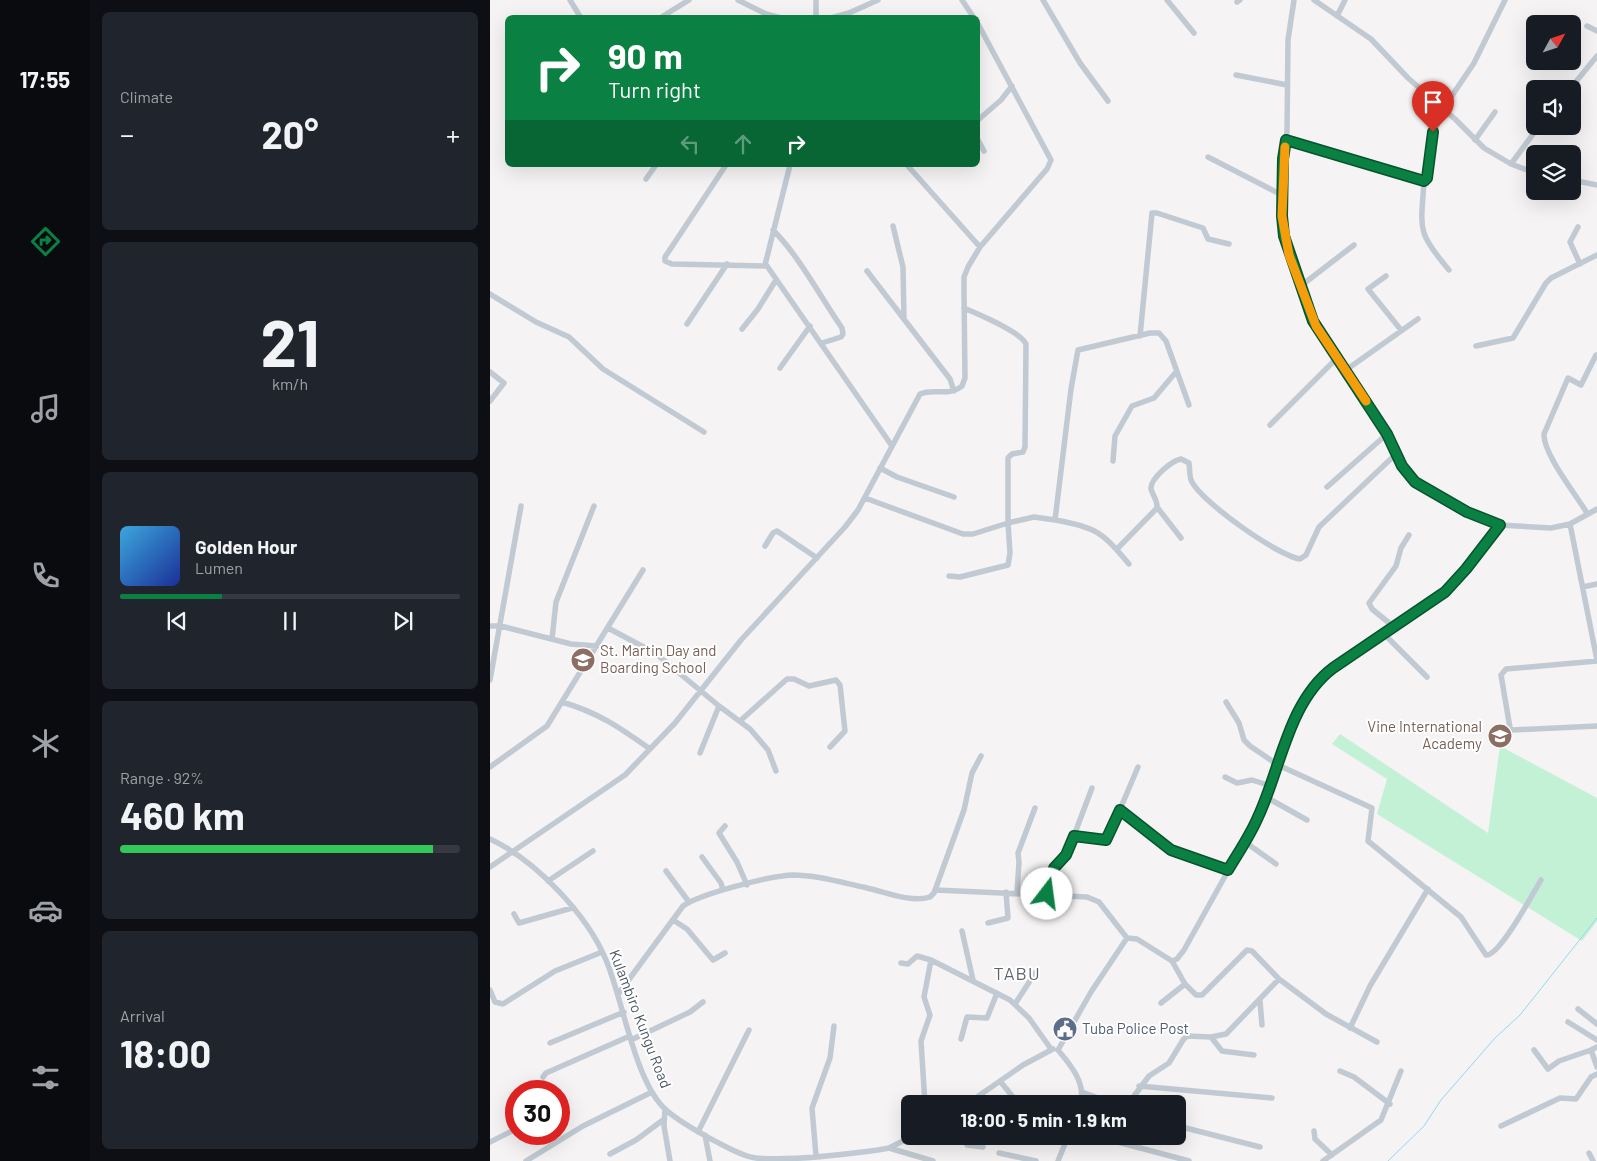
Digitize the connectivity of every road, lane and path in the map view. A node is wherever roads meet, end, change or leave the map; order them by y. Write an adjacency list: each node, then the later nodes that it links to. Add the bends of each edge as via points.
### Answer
1 (570, 0): 13 (street)
2 (689, 0): 14 (street)
3 (738, 0): 15 (street)
4 (816, 0): 16 (street)
5 (878, 0): 17 (street)
6 (962, 0): 18 (street)
7 (1043, 0): 29 (street, via 1080,63)
8 (1167, 0): 23 (street)
9 (1294, 0): 27 (street)
10 (1314, 0): 19 (street)
11 (1345, 0): 19 (street)
12 (1505, 0): 30 (street, via 1483,47)
13 (579, 15)
14 (665, 15)
15 (763, 15)
16 (816, 15)
17 (842, 15)
18 (972, 15)
19 (1337, 16): 30 (street, via 1371,40)
20 (1587, 26): 22 (street)
21 (980, 28): 28 (street)
22 (1597, 31)
23 (1194, 33)
24 (1597, 56): 26 (street)
25 (1236, 75): 27 (street)
26 (1577, 80)
27 (1287, 85): 34 (street)
28 (1012, 86): 32 (street); 55 (street, via 1049,153 1051,163)
29 (1108, 101)
30 (1444, 109): 35 (street); 46 (street, via 1432,138)
31 (1495, 112): 35 (street)
32 (980, 118)
33 (1533, 135): 39 (street)
34 (1286, 140): 46 (street); 49 (street)
35 (1475, 140): 39 (street)
36 (980, 143): 37 (street)
37 (984, 150)
38 (1208, 157): 49 (street)
39 (1511, 164): 44 (street)
40 (655, 167): 45 (street)
41 (725, 167): 57 (street, via 665,259 672,264)
42 (789, 167): 52 (street)
43 (909, 167): 55 (street)
44 (1526, 170)
45 (646, 179)
46 (1424, 181): 60 (street, via 1422,232)
47 (1581, 182): 48 (street)
48 (1597, 185)
49 (1282, 195): 64 (street, via 1284,236)
50 (893, 226): 67 (street, via 903,267)
51 (1578, 227): 58 (street, via 1570,242)
52 (773, 230): 59 (street); 74 (street, via 793,251 842,328 841,337)
53 (1230, 244): 73 (street, via 1208,239 1203,228 1152,213)
54 (1354, 246): 64 (street)
55 (980, 247): 66 (street, via 964,278)
56 (1596, 258): 58 (street)
57 (727, 264): 59 (street); 69 (street)
58 (1580, 264): 75 (street, via 1546,283 1513,338)
59 (765, 265): 63 (street)
60 (1449, 270)
61 (868, 271): 67 (street)
62 (1386, 276): 72 (street, via 1368,289)
63 (776, 280): 70 (street); 71 (street)
64 (1302, 285): 77 (street, via 1313,321)
65 (490, 294): 86 (street, via 536,322 569,337 603,369)
66 (964, 308): 82 (street, via 964,382); 101 (street, via 1016,335 1026,344 1025,444 1023,452 1008,458)
67 (904, 319): 82 (street, via 950,379)
68 (1418, 319): 72 (street)
69 (687, 324)
70 (810, 326): 74 (street); 78 (street)
71 (742, 329)
72 (1401, 330): 79 (street)
73 (1140, 336): 81 (street, via 1155,332 1162,336); 100 (street, via 1078,350)
74 (822, 343): 88 (street)
75 (1476, 346)
76 (1596, 355): 99 (street, via 1581,385 1568,378 1544,434 1551,454)
77 (1337, 358): 79 (street); 85 (street)
78 (780, 368)
79 (1346, 370): 87 (street)
80 (490, 372): 83 (street, via 504,383)
81 (1176, 372): 84 (street); 90 (street, via 1154,398 1132,406 1115,436)
82 (954, 391): 88 (street, via 920,394)
83 (490, 401)
84 (1189, 405)
85 (1270, 425)
86 (704, 432)
87 (1387, 434): 89 (street); 92 (street)
88 (892, 446): 91 (street)
89 (1397, 453): 97 (street, via 1319,527 1306,555 1300,559 1224,515 1192,484 1189,463 1185,460 1174,462 1152,483 1151,490); 103 (street, via 1402,466 1415,482 1467,512)
90 (1113, 461)
91 (880, 468): 93 (street); 94 (street)
92 (1326, 487)
93 (954, 497)
94 (865, 498): 101 (street, via 963,534); 108 (street)
95 (522, 506): 115 (street)
96 (594, 506): 119 (street, via 556,602)
97 (1158, 507): 105 (street); 107 (street)
98 (1597, 509): 99 (street)
99 (1588, 514): 102 (street)
100 (1055, 520): 101 (street, via 1034,517); 107 (street, via 1088,526)
101 (1008, 523): 111 (street, via 1008,564 960,577)
102 (1570, 524): 103 (street, via 1540,529); 113 (street)
103 (1500, 525): 116 (street, via 1445,592)
104 (1409, 535): 116 (street, via 1396,566 1369,603)
105 (1181, 538)
106 (765, 546): 108 (street, via 777,531)
107 (1116, 549): 109 (street)
108 (817, 558): 124 (street, via 742,640)
109 (1129, 564)
110 (642, 570): 117 (street)
111 (948, 576)
112 (1597, 584): 113 (street)
113 (1583, 587): 121 (street)
114 (490, 626): 115 (street)
115 (501, 626): 119 (street); 123 (street)
116 (1394, 627): 118 (street)
117 (608, 628): 120 (street); 124 (street, via 655,652)
118 (1384, 634): 122 (street); 134 (street, via 1317,681 1297,716)
119 (552, 639): 120 (street)
120 (597, 646): 125 (street)
121 (1597, 660): 129 (street, via 1506,669 1501,675 1512,730)
122 (1427, 677)
123 (490, 680)
124 (701, 692): 127 (street); 131 (street)
125 (562, 702): 131 (street, via 606,718); 135 (street, via 544,729)
126 (1226, 702): 134 (street, via 1245,742)
127 (719, 706): 128 (street); 132 (street)
128 (740, 721): 130 (street, via 787,680 794,679 809,686 836,680 840,685 845,731); 137 (street, via 764,745)
129 (1597, 726)
130 (830, 747)
131 (650, 749): 150 (street, via 626,776)
132 (700, 753)
133 (981, 756): 161 (street, via 972,773 964,810)
134 (1278, 765): 139 (street); 159 (street, via 1372,808 1368,840)
135 (490, 767)
136 (1138, 767): 143 (street)
137 (776, 771)
138 (1225, 777): 139 (street, via 1237,783 1252,780)
139 (1271, 786): 141 (street)
140 (1092, 788): 146 (street)
141 (1266, 797): 144 (street); 148 (street)
142 (1036, 808): 163 (street, via 1018,853)
143 (1120, 810): 146 (street, via 1106,840); 154 (street, via 1171,850)
144 (1307, 820)
145 (725, 826): 158 (street, via 719,833)
146 (1074, 836): 164 (street, via 1066,855 1054,868)
147 (490, 838): 150 (street, Kulambiro Kungu Road)
148 (1245, 842): 152 (street); 154 (street)
149 (593, 851): 157 (street)
150 (514, 852): 153 (street); 157 (street, Kulambiro Kungu Road, via 528,860)
151 (702, 857): 160 (street)
152 (1276, 864)
153 (490, 867)
154 (1228, 870): 175 (street, via 1184,950)
155 (666, 872): 165 (street)
156 (1540, 880): 159 (street, via 1509,934 1489,956 1461,917)
157 (548, 881): 166 (street, Kulambiro Kungu Road)
158 (747, 885): 160 (street); 161 (street, via 792,876 836,881 906,897 929,898)
159 (1428, 889): 194 (street, via 1370,986)
160 (724, 890): 165 (street)
161 (935, 890): 162 (street)
162 (1006, 892): 163 (street); 169 (street, via 1008,918)
163 (1017, 893): 164 (street)
164 (1047, 894): 171 (street, via 1095,900)
165 (689, 902): 168 (street)
166 (572, 908): 167 (street, via 519,923); 172 (street, Kulambiro Kungu Road)
167 (514, 914)
168 (673, 920): 173 (street, via 690,931 714,961); 183 (street)
169 (988, 924)
170 (962, 932): 179 (street)
171 (1127, 938): 175 (street, via 1137,939); 204 (street)
172 (602, 952): 181 (street, via 555,971 503,1004 495,1002); 183 (street, Kulambiro Kungu Road)
173 (725, 953)
174 (931, 960): 176 (street, via 917,956 908,964); 179 (street); 216 (street, via 924,998 929,1020 921,1042)
175 (1172, 960): 180 (street)
176 (901, 963)
177 (1035, 973): 187 (street)
178 (1279, 979): 180 (street, via 1252,951 1247,950 1202,995 1196,995); 184 (street); 194 (street)
179 (973, 980): 182 (street)
180 (1185, 984): 186 (street)
181 (490, 990)
182 (998, 993): 187 (street); 198 (street, via 987,1018 967,1017)
183 (619, 994): 189 (street, Kulambiro Kungu Road)
184 (1260, 1001): 192 (street); 196 (street, via 1226,1034)
185 (704, 1002): 197 (street, via 688,1013)
186 (1161, 1003)
187 (1015, 1004): 203 (street)
188 (1578, 1009): 191 (street)
189 (624, 1012): 197 (street, Kulambiro Kungu Road); 201 (street)
190 (1568, 1022): 199 (street)
191 (1597, 1024)
192 (1262, 1025)
193 (834, 1026): 244 (street, via 830,1058 812,1108)
194 (1350, 1028): 200 (street)
195 (749, 1030): 229 (street)
196 (1211, 1037): 206 (street, via 1222,1051); 213 (street, via 1185,1038 1170,1063 1153,1072)
197 (630, 1038): 211 (street); 214 (street, Kulambiro Kungu Road)
198 (961, 1039)
199 (1596, 1040): 202 (street)
200 (1377, 1042)
201 (550, 1043)
202 (1595, 1048): 205 (street, via 1548,1068); 207 (street)
203 (1050, 1049): 204 (street); 212 (street)
204 (1058, 1050): 215 (street, via 1072,1068)
205 (1534, 1050)
206 (1254, 1054)
207 (1597, 1067)
208 (1340, 1071): 223 (street, via 1354,1077)
209 (1401, 1072): 223 (street)
210 (1597, 1074): 226 (street, via 1591,1077 1576,1099 1560,1098)
211 (543, 1077)
212 (1000, 1081): 217 (street); 218 (street)
213 (1139, 1086): 221 (street); 222 (street)
214 (652, 1092): 224 (street, Kulambiro Kungu Road); 245 (street, via 583,1126)
215 (1082, 1092): 219 (street); 220 (street)
216 (925, 1095)
217 (980, 1095)
218 (1011, 1095)
219 (1082, 1095)
220 (1090, 1095)
221 (1134, 1095)
222 (1272, 1098)
223 (1390, 1104): 243 (street, via 1375,1126)
224 (665, 1109): 225 (street); 229 (street, Kulambiro Kungu Road)
225 (663, 1120): 242 (street); 246 (street)
226 (1501, 1126)
227 (1186, 1128): 238 (street)
228 (1314, 1131): 243 (street, via 1315,1139)
229 (698, 1132): 231 (street, Kulambiro Kungu Road)
230 (505, 1134): 232 (street)
231 (705, 1135): 244 (street, Kulambiro Kungu Road, via 756,1158); 247 (street)
232 (490, 1142)
233 (901, 1142): 239 (street, Kulambiro Kungu Road)
234 (967, 1145): 237 (street)
235 (1064, 1145): 250 (street)
236 (1129, 1145): 251 (street)
237 (983, 1147)
238 (1260, 1147)
239 (889, 1148): 244 (street, Kulambiro Kungu Road); 248 (street)
240 (998, 1152): 249 (street)
241 (1589, 1153): 253 (street)
242 (610, 1154)
243 (1332, 1155): 252 (street)
244 (816, 1156)
245 (526, 1161)
246 (670, 1161)
247 (710, 1161)
248 (933, 1161)
249 (1036, 1161)
250 (1058, 1161)
251 (1189, 1161)
252 (1323, 1161)
253 (1593, 1161)

